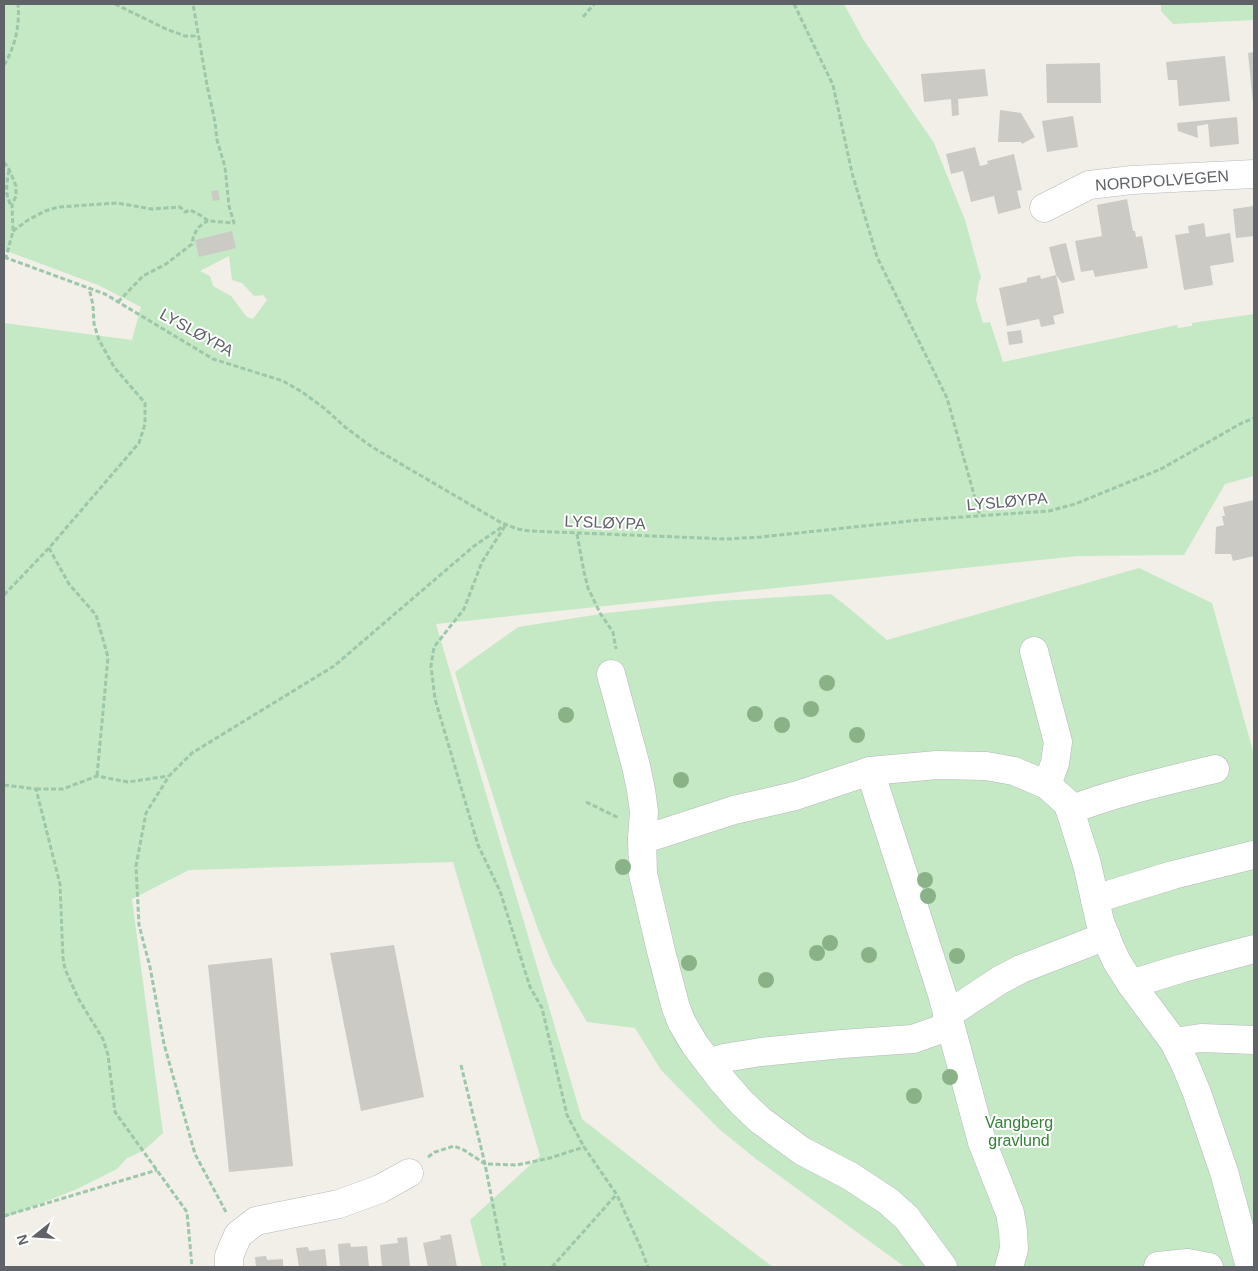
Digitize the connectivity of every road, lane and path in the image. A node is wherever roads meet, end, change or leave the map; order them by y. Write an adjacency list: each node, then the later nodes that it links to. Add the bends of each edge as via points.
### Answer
1 (18, 4): 8 (path, via 19,19 13,48)
2 (115, 4): 7 (path, via 166,29 185,36)
3 (193, 4): 7 (path)
4 (594, 4): 6 (path)
5 (794, 4): 20 (path, via 833,85 852,173 877,257 947,398)
6 (583, 16)
7 (198, 36): 14 (path, via 234,223)
8 (4, 65)
9 (4, 162): 10 (path)
10 (9, 169): 12 (path, via 6,191); 12 (path, via 16,186)
11 (1254, 174): 13 (street, NORDPOLVEGEN, via 1089,185)
12 (12, 205): 15 (path)
13 (1044, 208)
14 (209, 221): 15 (path, via 180,208 152,209 117,203 59,207 28,220); 18 (path, via 197,229 192,244 166,264 143,276)
15 (12, 231): 16 (path)
16 (5, 257): 17 (path, LYSLØYPA)
17 (88, 287): 18 (path, LYSLØYPA); 23 (path, via 99,340 114,367 145,403 144,424 139,443)
18 (118, 302): 21 (path, LYSLØYPA, via 213,359 283,381 401,465)
19 (1254, 418): 20 (path, LYSLØYPA, via 1161,469 1074,504 1049,511)
20 (980, 516): 22 (path, LYSLØYPA, via 726,540)
21 (506, 525): 22 (path, LYSLØYPA, via 530,531); 30 (path, via 474,546 334,666 192,753); 46 (path, via 482,562 464,609 434,647 435,699 478,845 500,890 530,987 542,1008 567,1115)
22 (577, 534): 26 (path, via 588,588 613,632 617,663 614,673)
23 (49, 548): 24 (path); 29 (path, via 69,584 96,614 108,657)
24 (4, 595)
25 (1034, 651): 31 (street, via 1065,725)
26 (610, 674): 35 (street, via 641,790 644,812)
27 (1215, 769): 34 (street)
28 (870, 771): 31 (street, via 937,765 986,766 1014,771); 35 (street, via 795,796 734,810); 41 (street)
29 (97, 776): 30 (path, via 128,782); 33 (path, via 63,789)
30 (169, 776): 52 (path, via 146,813 136,866 139,925 164,1044 195,1154)
31 (1047, 785): 34 (street, via 1067,803)
32 (4, 786): 33 (path)
33 (36, 790): 48 (path, via 60,884 66,969 78,998 103,1039 108,1054 115,1112)
34 (1070, 810): 37 (street)
35 (642, 838): 44 (street, via 643,874 676,1008 682,1023)
36 (1254, 855): 37 (street)
37 (1095, 899): 38 (street)
38 (1106, 936): 40 (street); 41 (street, via 1000,980)
39 (1254, 949): 40 (street)
40 (1131, 984): 43 (street)
41 (949, 1020): 44 (street, via 913,1039 761,1052); 60 (street, via 982,1142 1010,1213 1014,1249)
42 (1254, 1040): 43 (street, via 1201,1038)
43 (1174, 1042): 62 (street, via 1207,1119)
44 (709, 1063): 59 (street, via 741,1102 768,1126 888,1201 907,1218)
45 (461, 1065): 47 (path)
46 (584, 1147): 47 (path, via 517,1165); 50 (path)
47 (485, 1164): 49 (path, via 454,1146 435,1152); 56 (path)
48 (157, 1170): 51 (path); 54 (path, via 187,1212)
49 (409, 1173): 52 (street, via 380,1189 340,1204 256,1221)
50 (617, 1195): 57 (path); 58 (path)
51 (4, 1216)
52 (238, 1235): 55 (street, via 229,1256)
53 (1158, 1266): 61 (street, via 1188,1264)
54 (192, 1267)
55 (229, 1267)
56 (505, 1267)
57 (552, 1267)
58 (648, 1267)
59 (943, 1267)
60 (1009, 1267)
61 (1209, 1267)
62 (1250, 1267)

